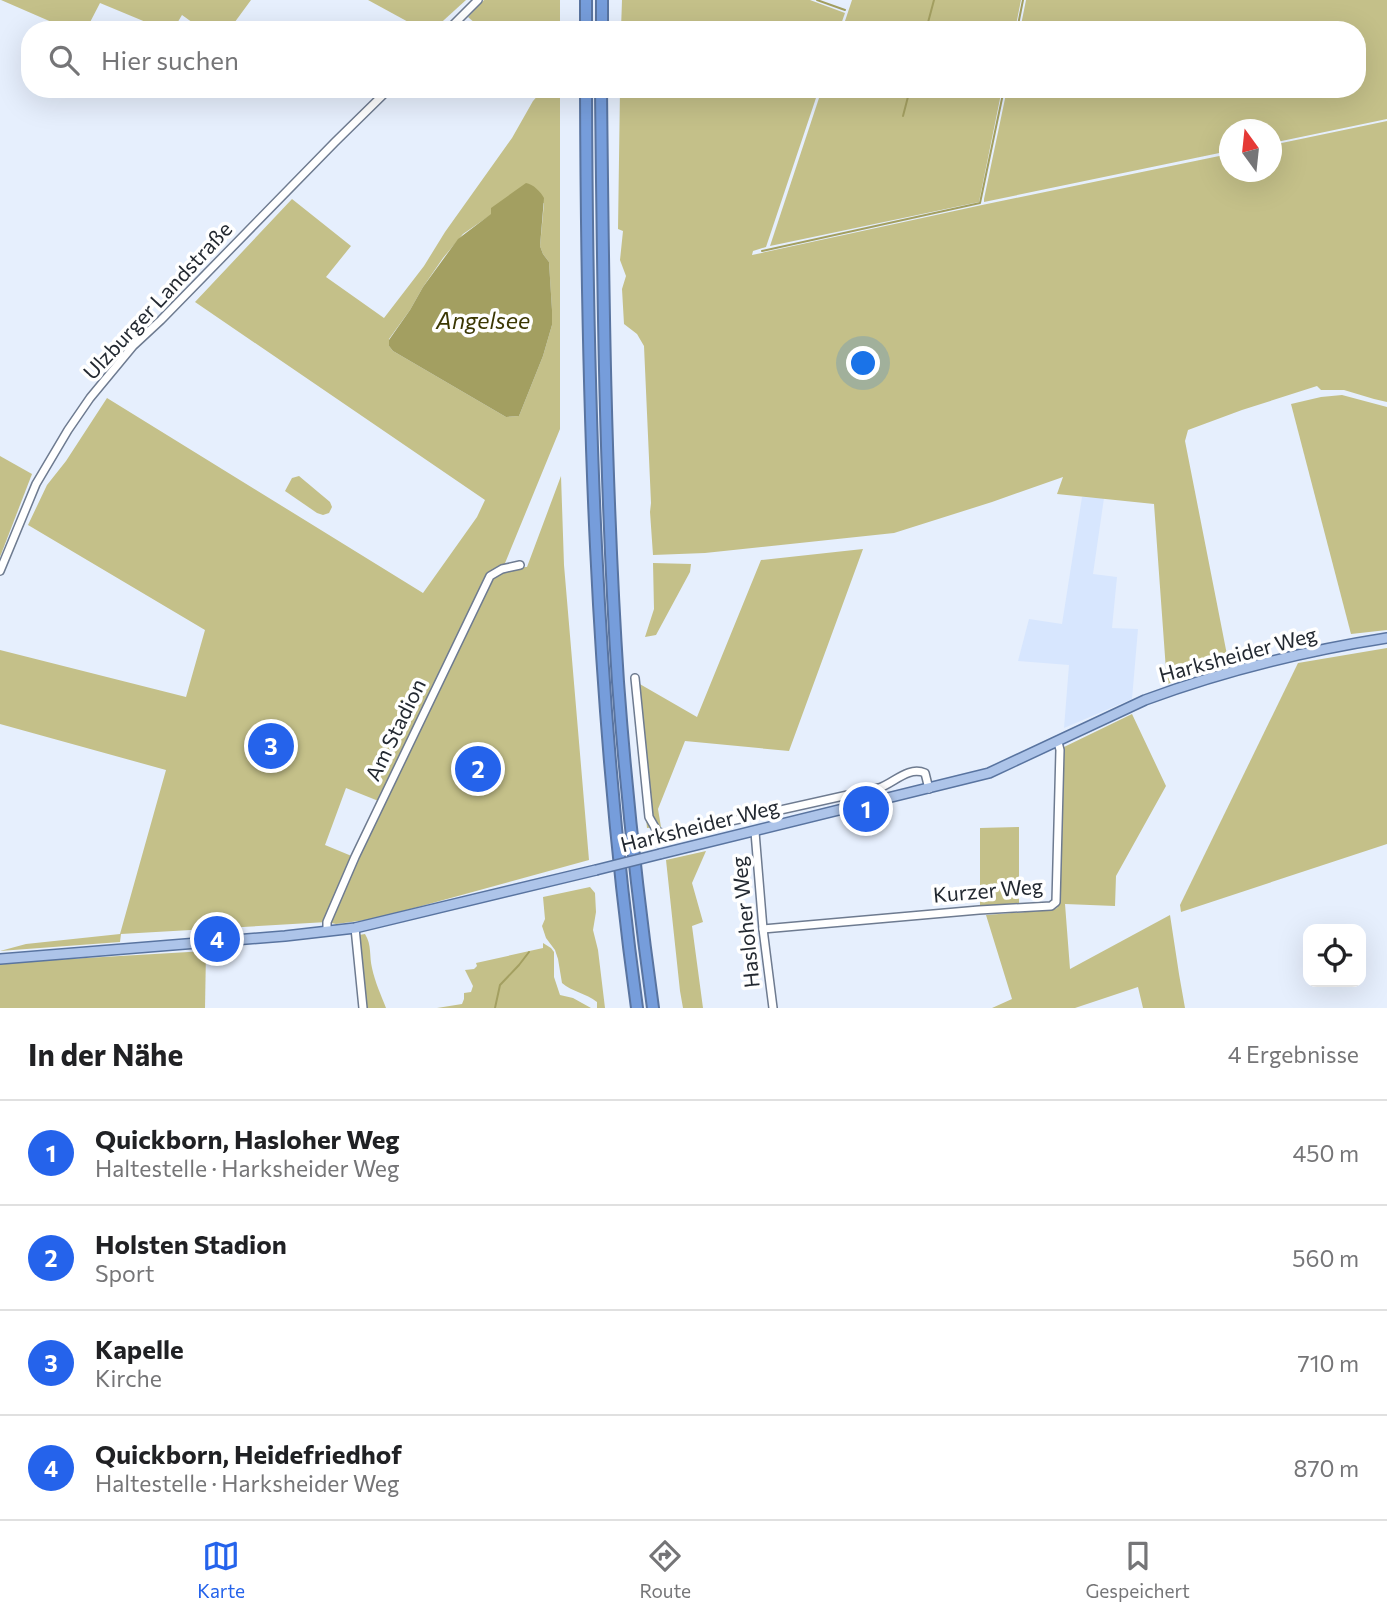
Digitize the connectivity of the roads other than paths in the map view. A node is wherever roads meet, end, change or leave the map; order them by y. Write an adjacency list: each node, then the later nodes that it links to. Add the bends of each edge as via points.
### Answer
1 (478, 0): 4 (street)
2 (586, 0): 5 (highway)
3 (602, 0): 6 (highway)
4 (457, 21)
5 (586, 21)
6 (602, 21)
7 (380, 98): 11 (street, Ulzburger Landstraße, via 133,346 90,398 36,484)
8 (586, 98): 22 (highway, via 588,362 597,586 610,777)
9 (601, 98): 23 (highway, via 604,374 616,639 626,776)
10 (520, 565): 19 (street, Am Stadion, via 490,576 358,851)
11 (0, 571)
12 (1387, 638): 14 (main road, Harksheider Weg, via 1198,681 1145,699)
13 (635, 678): 15 (street, via 649,817 664,834 879,788 914,771 925,773)
14 (1058, 741): 15 (main road, Harksheider Weg, via 989,774); 18 (street, Kurzer Weg, via 1056,902 1051,906)
15 (929, 789): 16 (main road, Harksheider Weg)
16 (755, 832): 17 (main road, Harksheider Weg, bridge); 18 (street, Hasloher Weg)
17 (355, 928): 19 (main road, Harksheider Weg); 21 (street)
18 (763, 929): 24 (street, Hasloher Weg)
19 (327, 931): 20 (main road, Harksheider Weg)
20 (0, 959)
21 (363, 1008)
22 (637, 1008)
23 (653, 1008)
24 (773, 1008)

